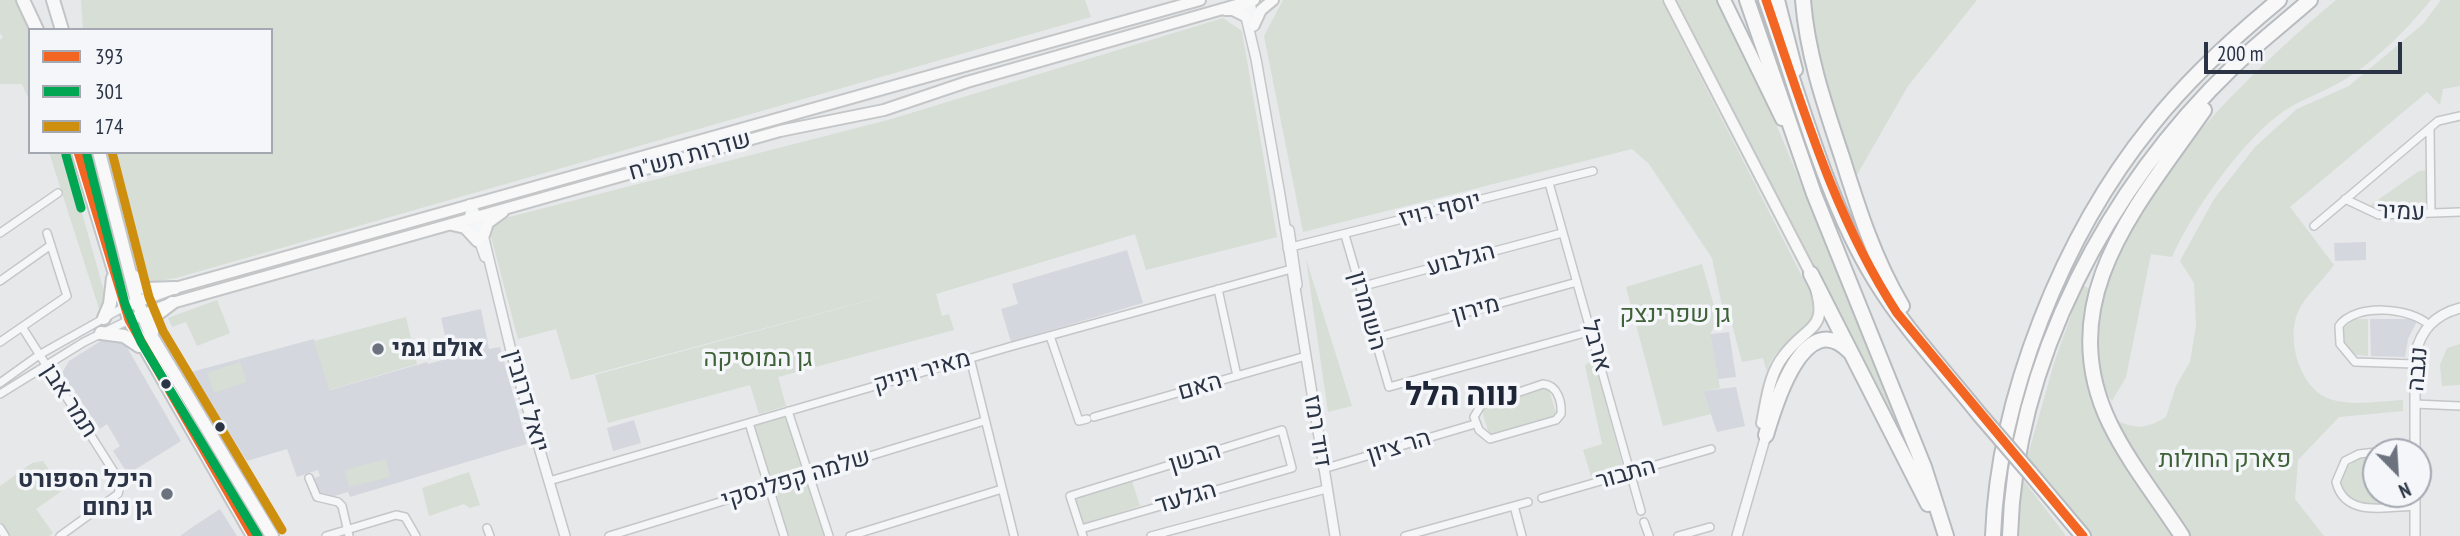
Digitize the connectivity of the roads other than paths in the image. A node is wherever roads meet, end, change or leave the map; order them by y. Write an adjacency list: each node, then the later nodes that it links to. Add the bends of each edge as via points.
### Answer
1 (23, 0): 19 (main road)
2 (32, 0): 20 (main road)
3 (53, 0): 21 (main road)
4 (59, 0): 22 (main road)
5 (1200, 0): 35 (main road, שדרות תש"ח)
6 (1273, 0): 18 (main road, via 1261,10)
7 (1669, 0): 52 (main road)
8 (1724, 0): 33 (main road)
9 (1746, 0): 33 (highway)
10 (1766, 0): 26 (highway)
11 (1778, 0): 26 (main road)
12 (1803, 0): 76 (highway, via 1816,75 1865,228 1898,299)
13 (2279, 0): 134 (highway, via 2206,66 2149,128 2105,194 2062,274 2019,379)
14 (2310, 0): 24 (highway)
15 (1248, 1): 16 (main road, שדרות תש"ח); 17 (street, דוד רמז); 18 (street, דוד רמז)
16 (1216, 11): 17 (main road, via 1233,10); 36 (main road, שדרות תש"ח, via 884,110 780,131)
17 (1245, 16): 23 (street, דוד רמז)
18 (1254, 25): 23 (street, דוד רמז)
19 (38, 28)
20 (39, 28)
21 (62, 28)
22 (63, 28)
23 (1256, 59): 48 (street, דוד רמז)
24 (2233, 67): 135 (highway, via 2142,172 2073,289 2024,430); 138 (highway, via 2123,226 2099,280 2090,330 2093,368 2110,424)
25 (2460, 116): 27 (street, via 2438,121)
26 (1810, 124): 76 (highway, via 1849,229 1873,277)
27 (2430, 128): 34 (street); 38 (street)
28 (79, 154): 51 (main road)
29 (100, 154): 50 (main road)
30 (1593, 171): 31 (street, יוסף רויז)
31 (1549, 183): 44 (street, ארבל); 45 (street, יוסף רויז)
32 (58, 193): 42 (street)
33 (1814, 194): 133 (highway, via 1924,467)
34 (2345, 199): 38 (street, עמיר, via 2379,215); 41 (street)
35 (470, 204): 39 (street, יואל דרובין); 56 (main road, שדרות תש"ח)
36 (510, 206): 39 (main road, שדרות תש"ח); 46 (main road, via 488,223)
37 (2460, 212): 38 (street, עמיר)
38 (2431, 214)
39 (474, 217): 40 (main road, שדרות תש"ח); 46 (street, יואל דרובין)
40 (442, 225): 46 (main road, via 465,228); 58 (main road, שדרות תש"ח)
41 (2314, 226)
42 (0, 233)
43 (47, 233): 47 (street)
44 (1562, 233): 54 (street, ארבל); 55 (street, הגלבוע)
45 (1345, 235): 48 (street, יוסף רויז); 55 (street, השומרון)
46 (480, 238): 98 (street, יואל דרובין)
47 (51, 245): 53 (street); 65 (street, via 68,296)
48 (1290, 248): 49 (street, דוד רמז)
49 (1293, 268): 57 (street, מאיר ויניק); 74 (street, דוד רמז)
50 (131, 273): 56 (main road, via 146,289); 60 (main road)
51 (113, 274): 59 (main road); 62 (main road)
52 (1811, 274): 77 (highway); 89 (main road, via 1820,303 1818,321 1779,363)
53 (0, 281)
54 (1577, 282): 66 (street, ארבל); 70 (street, מירון)
55 (1360, 286): 70 (street, השומרון)
56 (175, 288): 60 (main road, שדרות תש"ח)
57 (1218, 289): 68 (street, מאיר ויניק); 80 (street)
58 (172, 303): 60 (main road, שדרות תש"ח); 69 (main road, via 152,318)
59 (124, 307): 60 (main road, שדרות תש"ח); 62 (street); 63 (main road)
60 (140, 307): 63 (main road, שדרות תש"ח); 69 (main road)
61 (2460, 308): 64 (street, נגבה)
62 (104, 318): 73 (street)
63 (129, 320): 67 (street); 72 (main road)
64 (2429, 325): 79 (street, נגבה, via 2418,343); 79 (street, via 2413,313 2367,312 2349,315 2339,326 2340,344 2355,362)
65 (20, 328): 71 (street); 73 (street, תמר אבן)
66 (1592, 331): 70 (street, השומרון, via 1389,387); 95 (street, ארבל)
67 (102, 333): 72 (main road, via 134,340); 78 (street)
68 (1050, 336): 75 (street, מאיר ויניק); 80 (street, האם, via 1079,421)
69 (152, 337): 117 (main road)
70 (1375, 338)
71 (0, 342)
72 (145, 352): 116 (main road)
73 (39, 355): 78 (street, תמר אבן); 81 (street)
74 (1306, 356): 80 (street, האם); 94 (street, דוד רמז)
75 (970, 358): 85 (street, מאיר ויניק); 86 (street)
76 (1937, 360): 103 (highway, bridge)
77 (1856, 361): 89 (highway, via 1849,350 1834,342 1806,349 1785,379); 133 (highway)
78 (45, 364): 82 (street); 115 (street, תמר אבן, via 121,483 121,489)
79 (2414, 364): 83 (street, נגבה)
80 (1237, 376)
81 (0, 383)
82 (0, 394)
83 (2415, 404): 84 (street); 90 (street, נגבה)
84 (2460, 406)
85 (788, 411): 87 (street, מאיר ויניק); 96 (street)
86 (984, 421): 96 (street, שלמה קפלנסקי); 100 (street)
87 (749, 423): 98 (street, מאיר ויניק); 99 (street)
88 (1475, 424): 88 (street, via 1490,439 1556,420 1562,408 1555,390 1543,384 1481,405); 94 (street, הר ציון)
89 (1764, 429): 132 (street)
90 (2415, 438)
91 (1711, 449): 95 (street, התבור)
92 (2362, 454): 106 (street, via 2345,460 2336,482 2344,500)
93 (1292, 468): 113 (street, הגלעד); 113 (street, הבשן, via 1282,430 1070,496)
94 (1323, 469): 101 (street, דוד רמז)
95 (1631, 473): 102 (street, התבור); 108 (street, ארבל)
96 (809, 475): 99 (street, שלמה קפלנסקי); 123 (street)
97 (309, 478): 112 (street, via 317,498 342,506)
98 (549, 481): 120 (street, יואל דרובין)
99 (769, 487): 121 (street, שלמה קפלנסקי); 122 (street)
100 (1002, 489): 124 (street); 125 (street)
101 (1326, 489): 126 (street); 127 (street, דוד רמז)
102 (1542, 498)
103 (2050, 500): 136 (highway); 137 (highway)
104 (1528, 502): 105 (street)
105 (1514, 506): 128 (street); 129 (street)
106 (2362, 506)
107 (2415, 508): 139 (street)
108 (1641, 511)
109 (1644, 522): 130 (street)
110 (1710, 527): 131 (street)
111 (0, 528): 114 (street)
112 (348, 533): 118 (street); 119 (street, via 396,515 405,517)
113 (1082, 533)
114 (5, 536)
115 (60, 536)
116 (253, 536)
117 (272, 536)
118 (326, 536)
119 (416, 536)
120 (565, 536)
121 (609, 536)
122 (784, 536)
123 (829, 536)
124 (850, 536)
125 (1014, 536)
126 (1151, 536)
127 (1335, 536)
128 (1405, 536)
129 (1522, 536)
130 (1648, 536)
131 (1678, 536)
132 (1737, 536)
133 (1945, 536)
134 (1993, 536)
135 (2010, 536)
136 (2072, 536)
137 (2082, 536)
138 (2182, 536)
139 (2415, 536)

